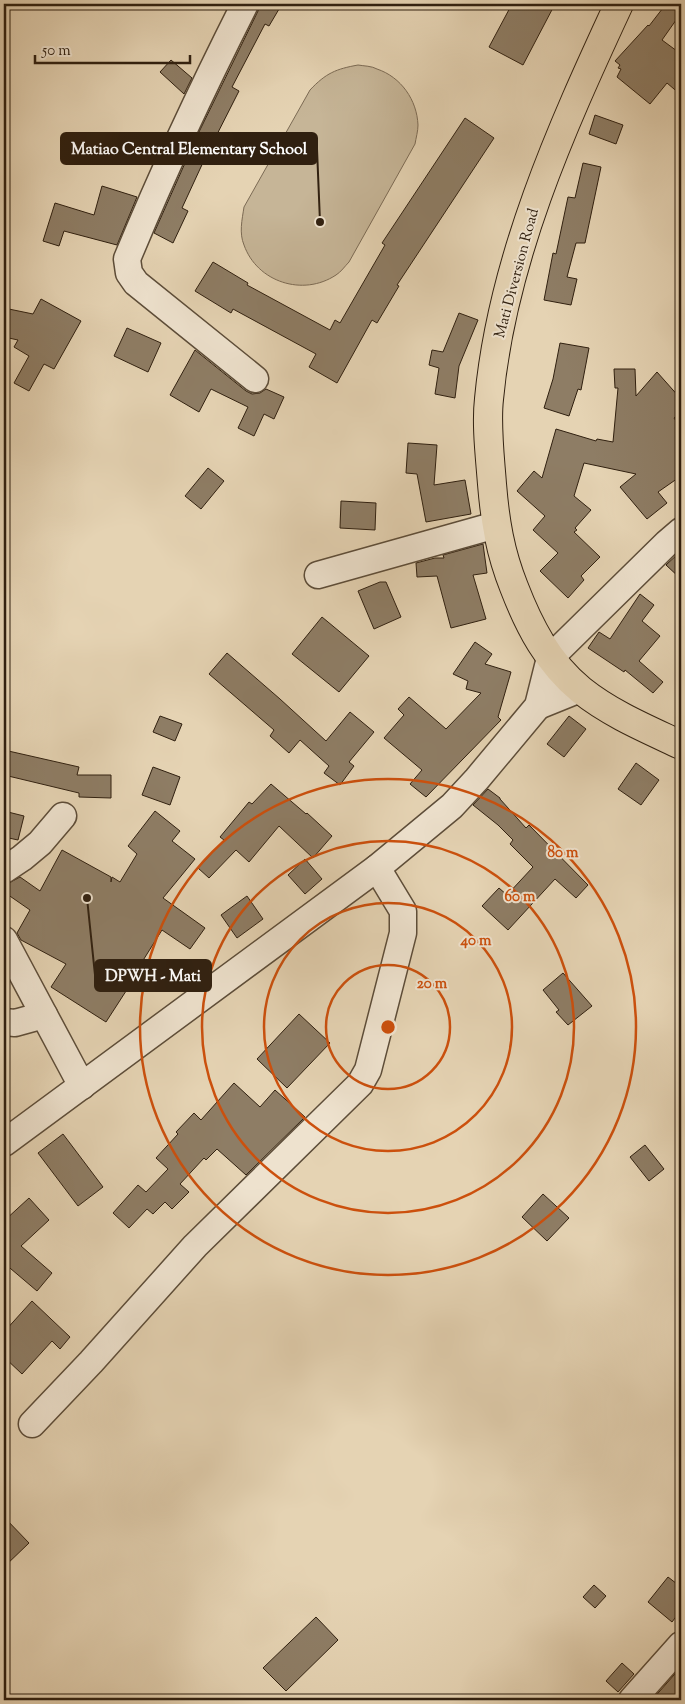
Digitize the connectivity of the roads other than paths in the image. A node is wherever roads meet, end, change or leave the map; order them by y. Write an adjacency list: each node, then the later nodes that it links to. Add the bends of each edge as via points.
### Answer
1 (245, 4): 3 (street, via 170,156 127,259 136,283)
2 (619, 4): 4 (highway, Mati Diversion Road, via 536,200 497,339 488,400)
3 (255, 378)
4 (496, 525): 6 (street); 7 (highway, Mati Diversion Road, via 518,599)
5 (681, 531): 7 (street)
6 (318, 575)
7 (550, 658): 8 (highway, Mati Diversion Road); 9 (street)
8 (580, 689): 9 (street); 10 (highway, Mati Diversion Road, via 614,713)
9 (538, 706): 12 (street, via 452,806)
10 (681, 745)
11 (63, 816): 13 (street, via 40,843)
12 (377, 868): 17 (street); 19 (street, via 403,911 404,921 368,1070 360,1084 195,1246)
13 (4, 870)
14 (4, 940): 15 (street)
15 (44, 1015): 16 (street, via 15,1023); 17 (street)
16 (4, 1022)
17 (82, 1086): 18 (street)
18 (4, 1143)
19 (32, 1424)
20 (681, 1645): 21 (street)
21 (632, 1700)

